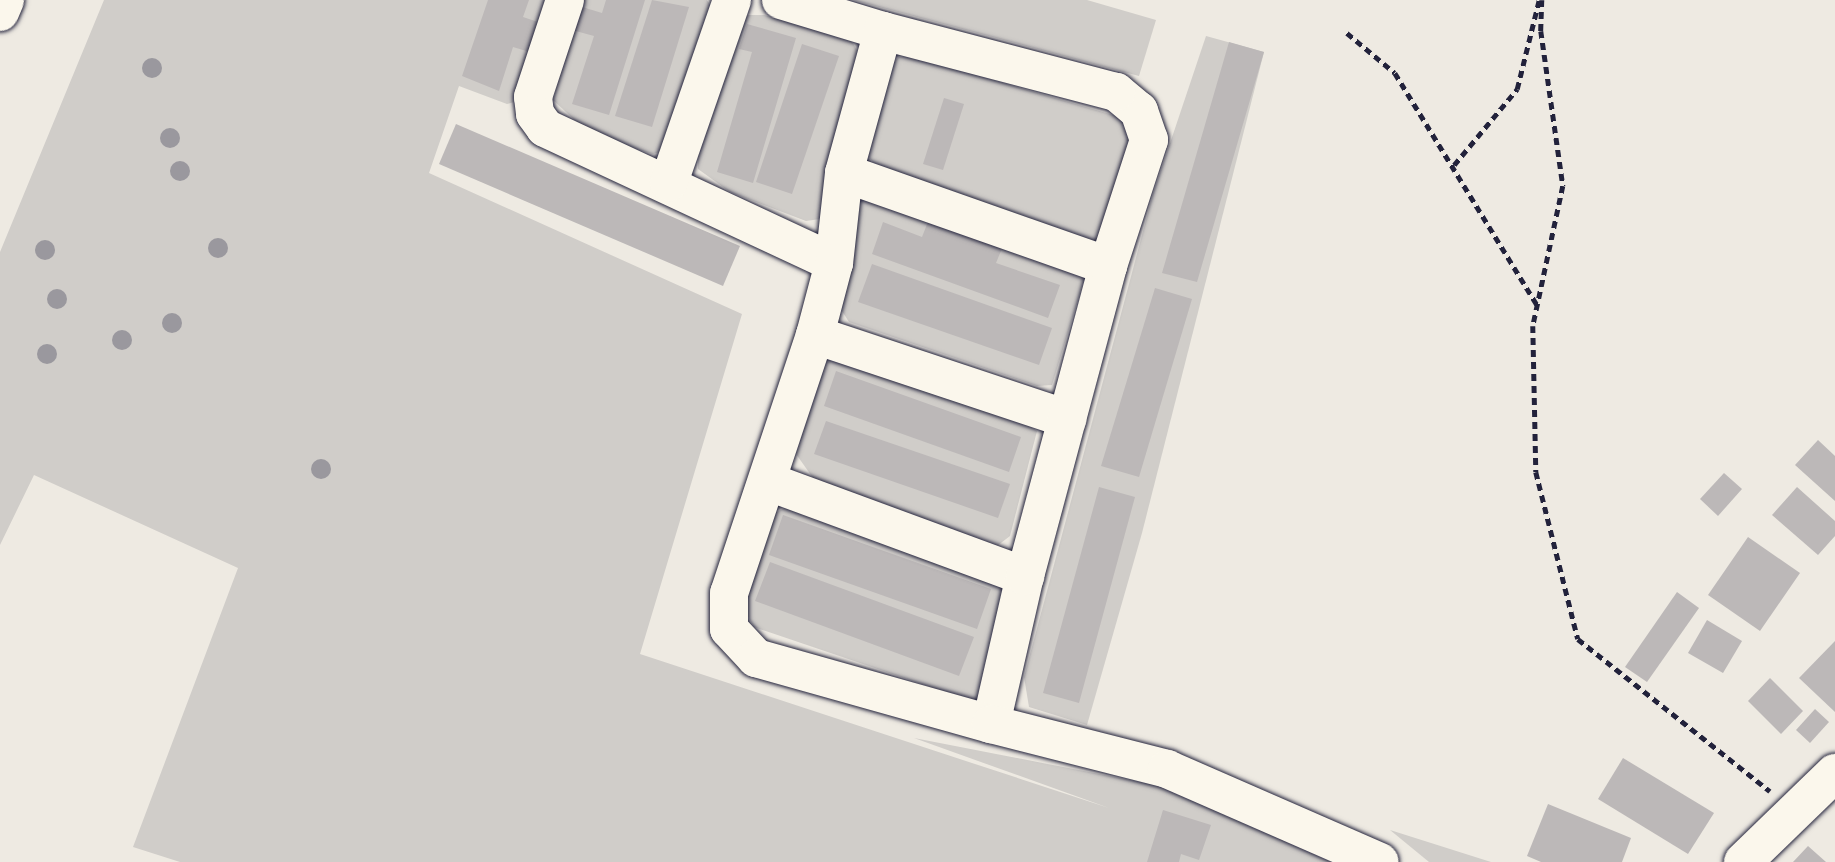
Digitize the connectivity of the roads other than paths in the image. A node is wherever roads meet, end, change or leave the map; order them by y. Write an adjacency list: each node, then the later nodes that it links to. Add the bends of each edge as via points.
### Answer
1 (5, 0): 5 (street)
2 (565, 0): 8 (street, via 533,97 539,122)
3 (732, 0): 8 (street)
4 (781, 0): 6 (street)
5 (0, 12)
6 (883, 31): 7 (street); 10 (street, via 1116,92 1129,100 1139,111 1149,140)
7 (844, 173): 9 (street); 10 (street)
8 (669, 182): 9 (street)
9 (834, 263): 11 (street)
10 (1108, 266): 12 (street)
11 (815, 335): 12 (street); 13 (street)
12 (1067, 419): 14 (street)
13 (769, 482): 14 (street); 15 (street, via 729,593 729,629 740,646 756,658)
14 (1025, 576): 15 (street)
15 (991, 724): 17 (street, via 1167,769)
16 (1831, 776): 18 (street)
17 (1380, 862)
18 (1743, 862)

